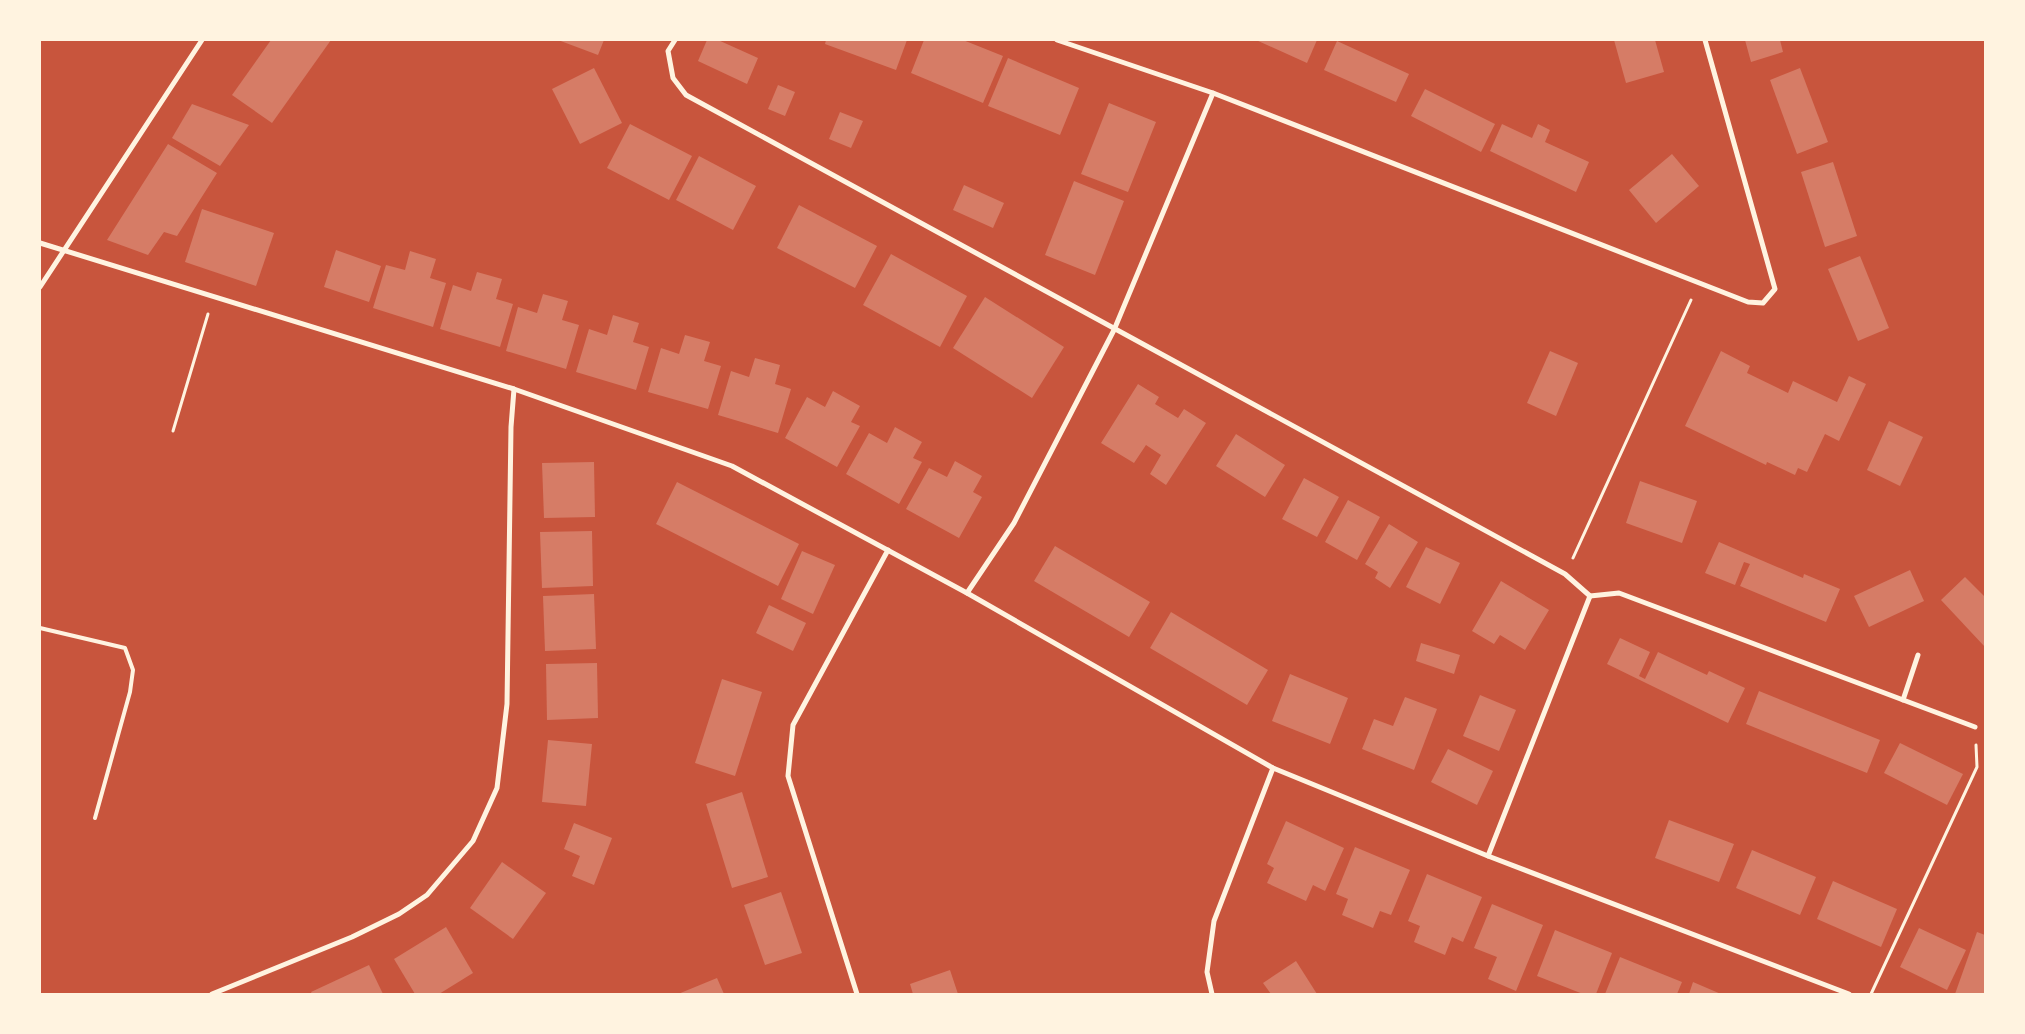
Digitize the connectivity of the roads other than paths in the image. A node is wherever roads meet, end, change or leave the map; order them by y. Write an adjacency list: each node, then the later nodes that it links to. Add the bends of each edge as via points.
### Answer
1 (202, 40): 7 (street)
2 (675, 40): 9 (street, via 668,51 673,78 686,95)
3 (1057, 40): 5 (street)
4 (1705, 40): 5 (street, via 1775,289 1763,302 1748,302)
5 (1213, 93): 9 (street)
6 (40, 243): 7 (street)
7 (64, 251): 8 (street); 10 (street)
8 (40, 287)
9 (1114, 330): 12 (street, via 1014,523); 13 (street, via 1565,574)
10 (514, 389): 11 (street, via 732,466); 21 (street, via 507,704 497,788 473,841 427,894 399,914)
11 (888, 550): 12 (street); 22 (street, via 793,725 788,776)
12 (967, 593): 18 (street)
13 (1590, 596): 16 (street, via 1619,593); 20 (street)
14 (40, 628): 19 (lane, via 125,648 134,670)
15 (1918, 655): 16 (street)
16 (1903, 700): 17 (street)
17 (1975, 727)
18 (1273, 768): 20 (street); 23 (street, via 1214,921 1207,972)
19 (95, 818)
20 (1488, 856): 24 (street)
21 (212, 994)
22 (857, 994)
23 (1212, 994)
24 (1849, 994)

